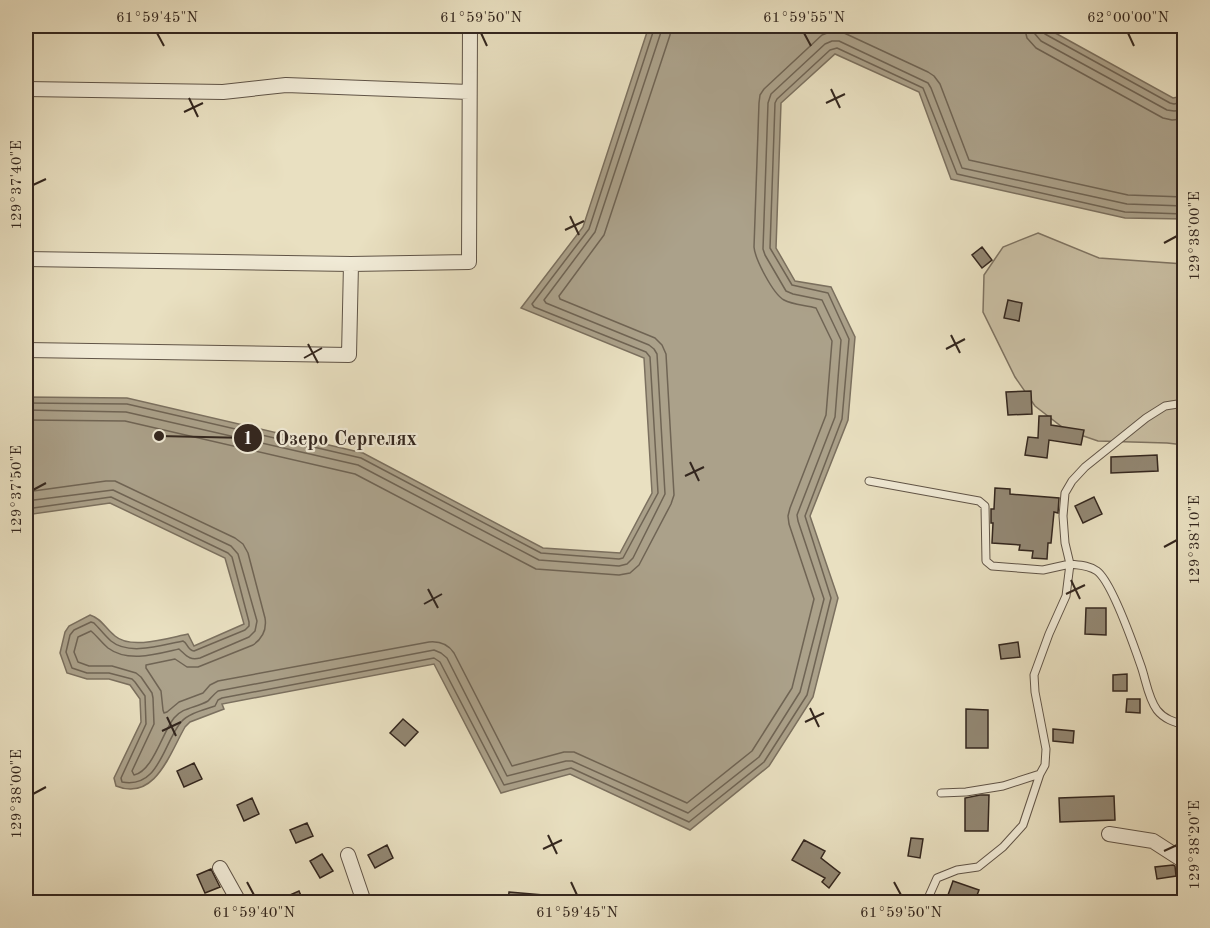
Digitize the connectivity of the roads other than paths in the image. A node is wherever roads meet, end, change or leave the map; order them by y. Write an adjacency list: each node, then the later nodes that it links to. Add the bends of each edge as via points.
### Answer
1 (470, 26): 3 (street)
2 (26, 89): 3 (street, via 223,92 286,86)
3 (469, 92): 5 (street, via 469,262)
4 (26, 259): 5 (street)
5 (351, 264): 6 (street, via 349,355)
6 (26, 350)
7 (1185, 403): 9 (lane, via 1165,406 1146,418 1072,481 1065,492 1063,516)
8 (869, 480): 9 (lane, via 979,501 985,506 986,561 992,566 1043,570)
9 (1070, 564): 10 (lane, via 1095,569 1104,577 1157,710 1169,720); 11 (lane, via 1066,596 1034,675 1046,749)
10 (1185, 725)
11 (1040, 774): 12 (lane, via 1003,786); 19 (lane, via 1023,825 978,867 937,878)
12 (941, 793)
13 (1109, 834): 15 (street, via 1153,841)
14 (348, 855): 18 (street)
15 (1185, 861)
16 (220, 868): 17 (street)
17 (239, 903)
18 (364, 903)
19 (928, 903)

